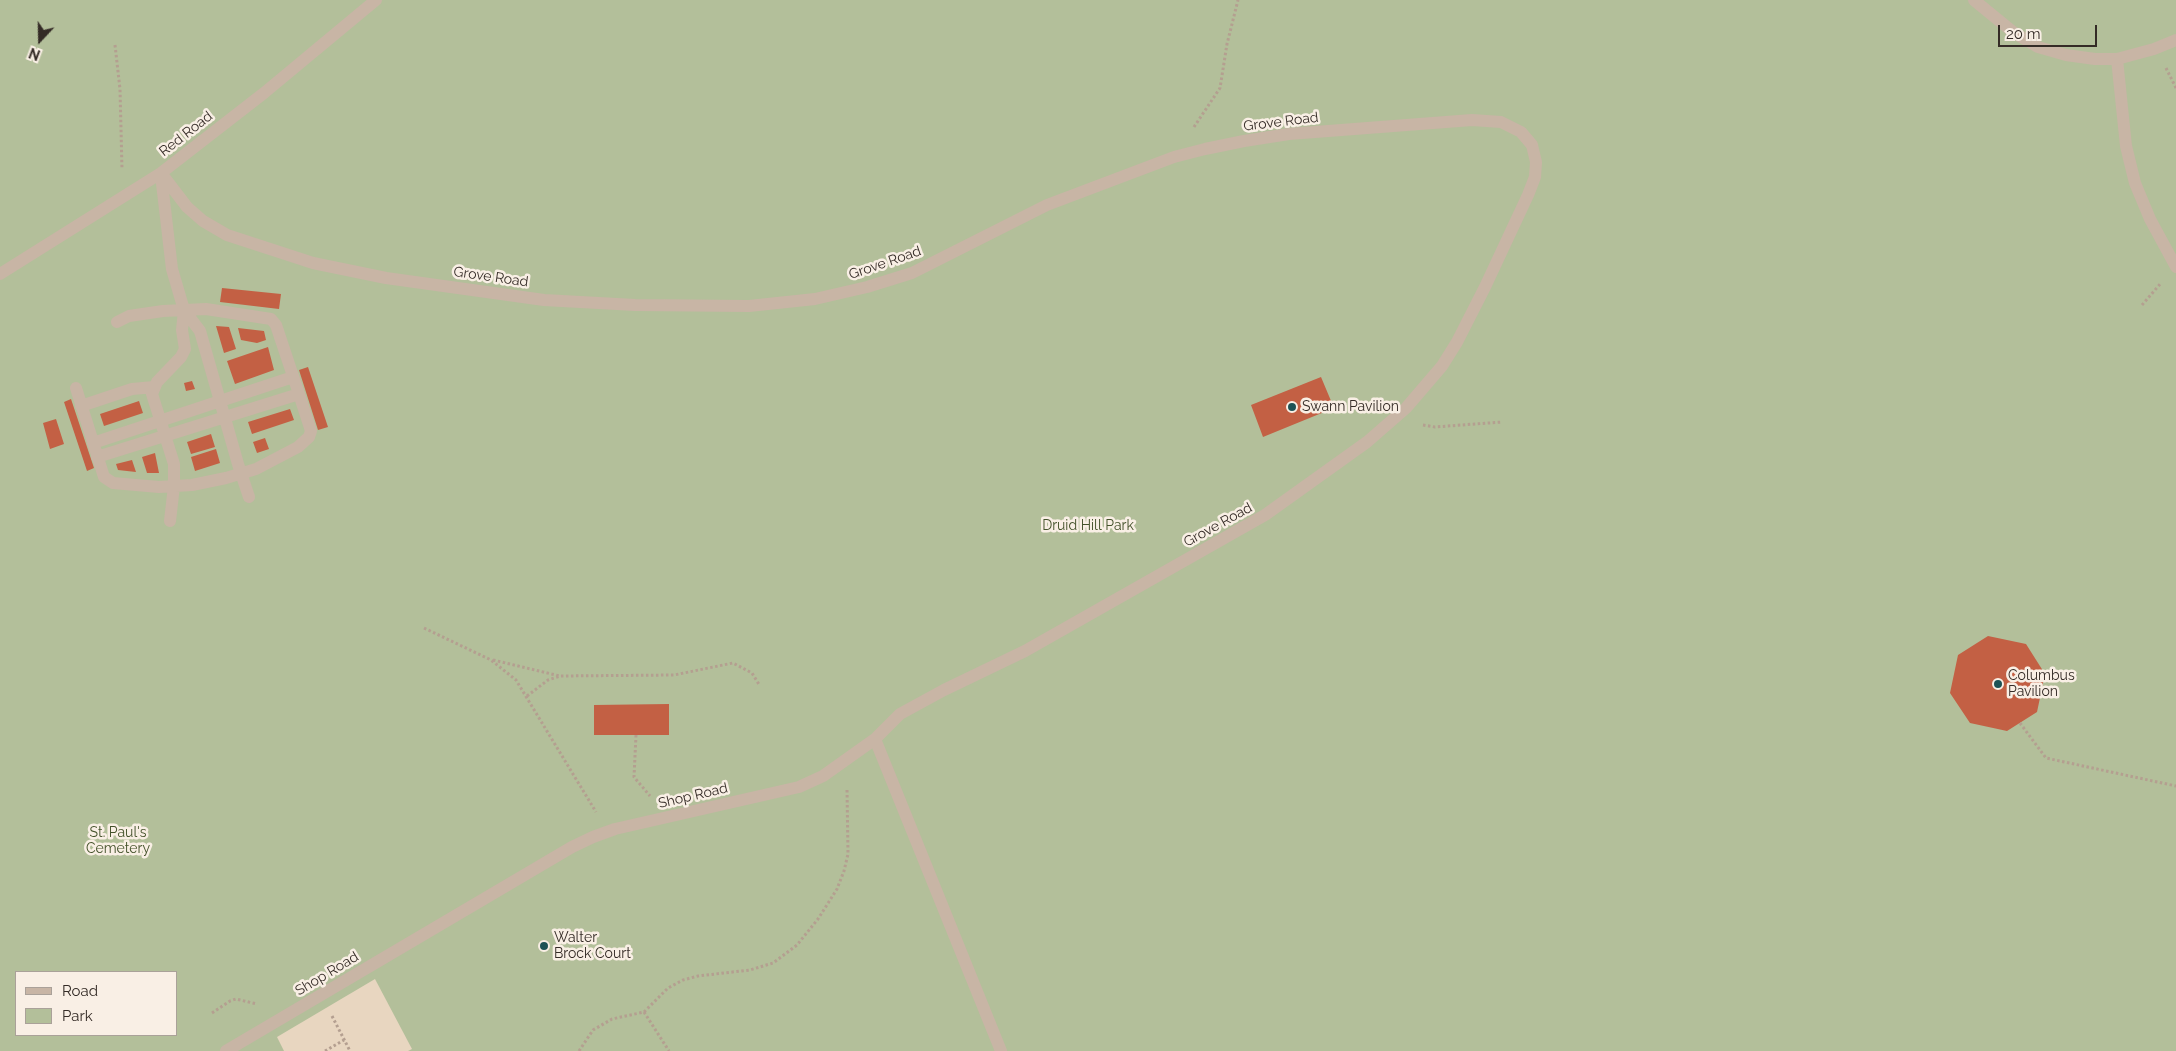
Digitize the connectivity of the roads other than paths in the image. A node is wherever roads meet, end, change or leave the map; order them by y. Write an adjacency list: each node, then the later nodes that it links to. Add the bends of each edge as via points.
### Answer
1 (376, 0): 5 (street, Red Road, via 264,93)
2 (1974, 0): 4 (street, via 2038,47 2066,56)
3 (2176, 40): 4 (street)
4 (2117, 59): 6 (street, via 2126,146 2135,183)
5 (161, 172): 7 (street, Red Road); 8 (street, via 172,270); 25 (street, Grove Road, via 187,207 227,235 314,263 386,278 544,300 749,306 815,299 912,273 1047,205 1174,157 1244,141 1289,134 1472,120 1501,122 1521,132 1532,145 1536,162 1528,195 1457,342 1437,373 1401,412 1367,442 1265,516 1025,651 900,714)
6 (2176, 267)
7 (0, 274)
8 (184, 310): 9 (street, via 129,316); 10 (street, via 206,309 271,319 276,325); 12 (street, via 182,330 185,349); 14 (street, via 200,331)
9 (117, 322)
10 (293, 377): 13 (street); 14 (street)
11 (76, 388): 15 (street)
12 (154, 388): 15 (street, via 132,389); 17 (street, via 152,394)
13 (298, 394): 16 (street); 21 (street, via 309,437 298,447)
14 (220, 400): 16 (street); 17 (street)
15 (81, 406): 19 (street)
16 (225, 418): 18 (street); 21 (street)
17 (161, 421): 18 (street); 19 (street)
18 (166, 437): 20 (street); 22 (street, via 172,456)
19 (93, 443): 20 (street)
20 (97, 457): 22 (street, via 104,477 113,483)
21 (241, 474): 22 (street); 23 (street)
22 (174, 486): 24 (street)
23 (249, 497)
24 (170, 521)
25 (875, 739): 26 (street, Shop Road, via 823,776 799,786 615,829 572,847); 27 (street)
26 (226, 1051)
27 (1001, 1051)

